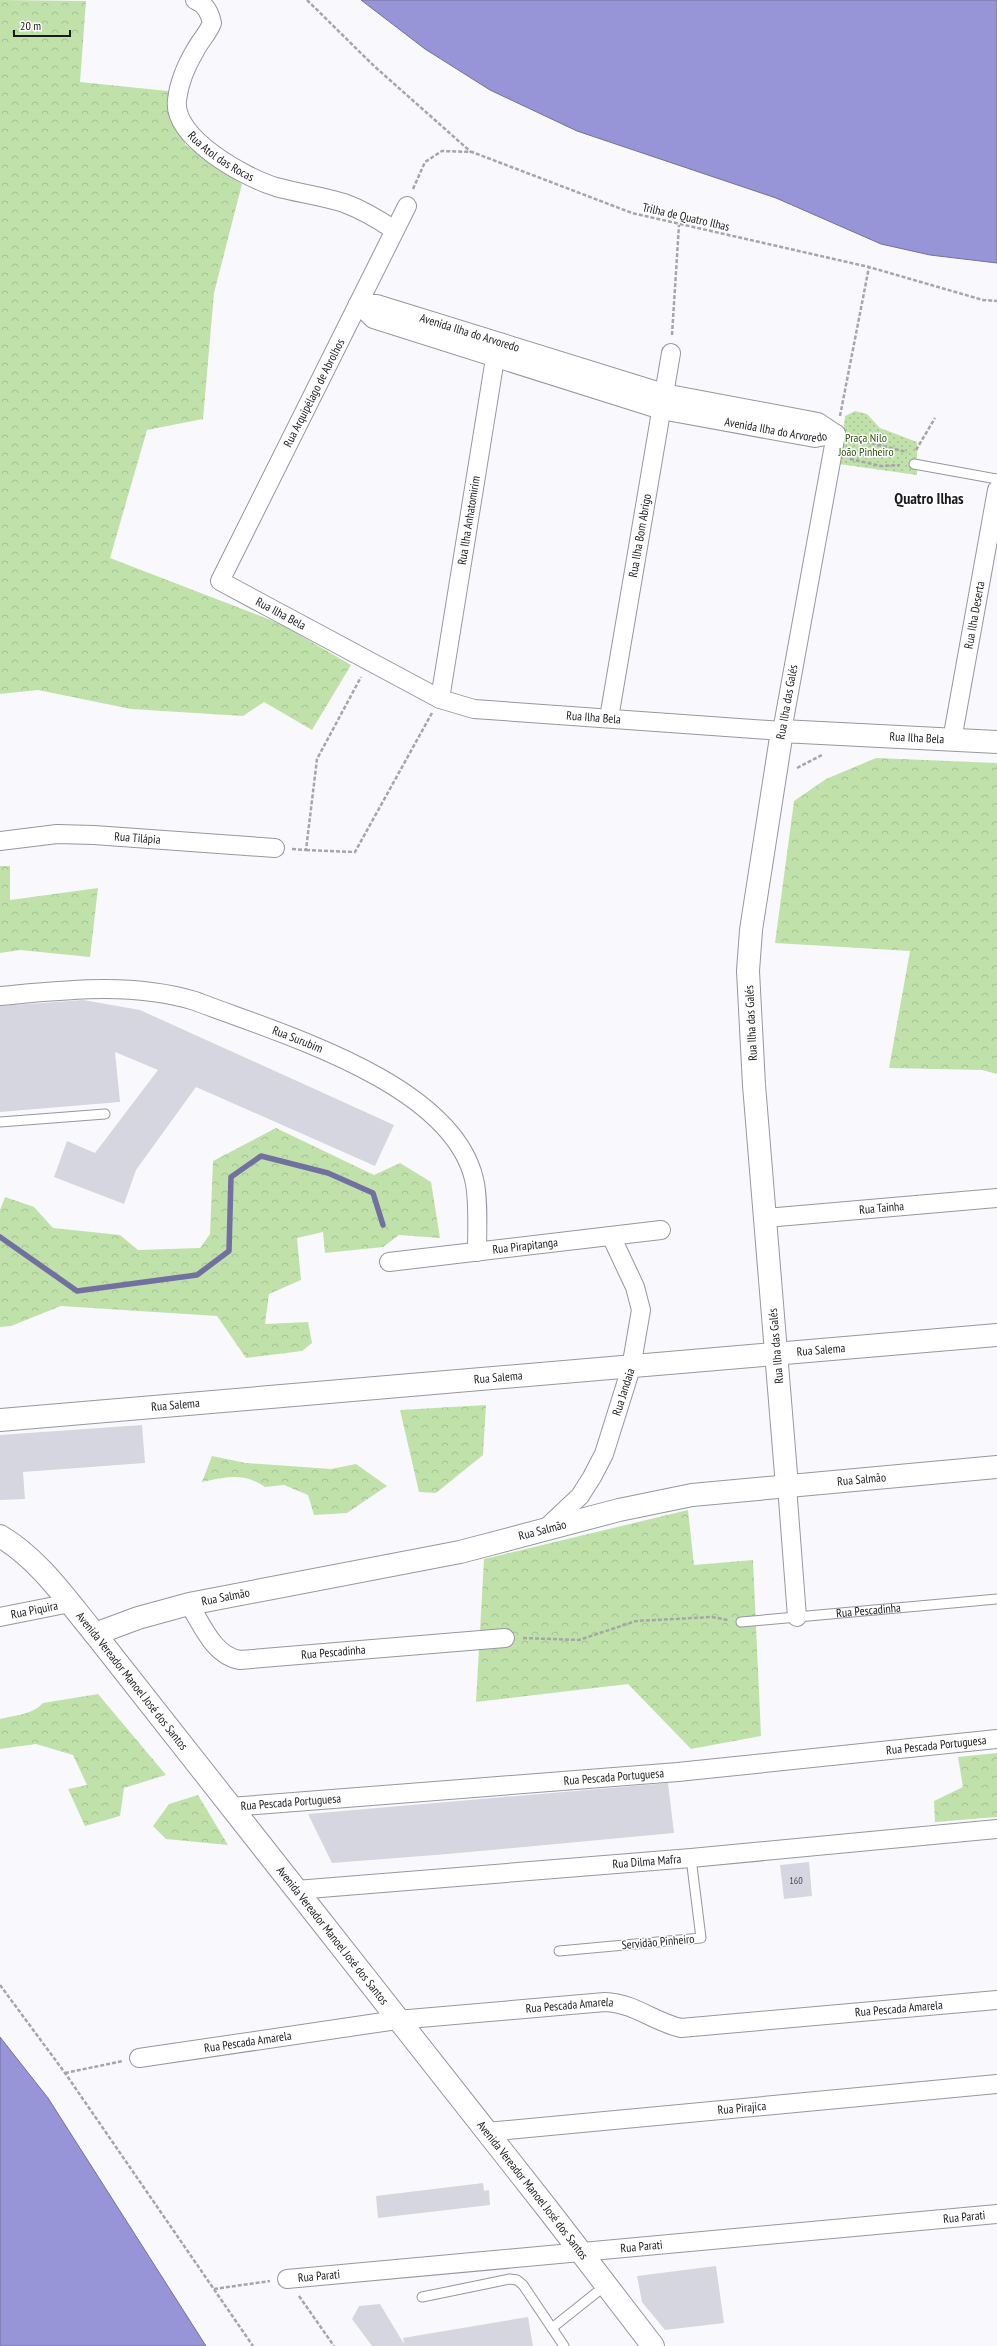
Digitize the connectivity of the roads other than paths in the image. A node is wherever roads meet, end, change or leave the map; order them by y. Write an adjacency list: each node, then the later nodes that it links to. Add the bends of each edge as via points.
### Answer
1 (195, 0): 3 (street, Rua Atol das Rocas, via 210,13 212,23 188,63 177,101 182,121 193,136 217,157 246,176 276,187 361,209)
2 (407, 206): 3 (street, Rua Arquipélago de Abrolhos)
3 (394, 230): 4 (street, Rua Arquipélago de Abrolhos)
4 (358, 304): 5 (street, Avenida Ilha do Arvoredo, via 377,304); 12 (street, Rua Arquipélago de Abrolhos)
5 (497, 350): 7 (street, Avenida Ilha do Arvoredo); 13 (street, Rua Ilha Anhatomirim)
6 (671, 353): 7 (street, Rua Ilha Bom Abrigo)
7 (663, 401): 8 (street, Avenida Ilha do Arvoredo, via 818,422); 14 (street, Rua Ilha Bom Abrigo)
8 (836, 434): 15 (street, Rua Ilha das Galés)
9 (914, 464): 10 (lane)
10 (997, 479)
11 (997, 490): 16 (street, Rua Ilha Deserta)
12 (220, 580): 13 (street, Rua Ilha Bela)
13 (440, 699): 14 (street, Rua Ilha Bela, via 474,709)
14 (609, 718): 15 (street, Rua Ilha Bela)
15 (782, 731): 16 (main road, Rua Ilha Bela); 24 (main road, Rua Ilha das Galés, via 751,930 748,971 754,1085)
16 (952, 740): 17 (main road, Rua Ilha Bela)
17 (997, 742)
18 (0, 841): 19 (street, Rua Tilápia, via 57,834)
19 (276, 848)
20 (0, 996): 27 (street, Rua Surubim, via 92,988 146,990 173,995 196,1001 353,1062 411,1097 455,1139 474,1180)
21 (105, 1114): 22 (lane)
22 (0, 1122)
23 (997, 1198): 24 (street, Rua Tainha)
24 (766, 1218): 30 (main road, Rua Ilha das Galés)
25 (661, 1230): 26 (street, Rua Pirapitanga)
26 (611, 1236): 27 (street, Rua Pirapitanga); 31 (street, Rua Jandaia, via 635,1286 641,1310)
27 (477, 1252): 28 (street, Rua Pirapitanga)
28 (389, 1262)
29 (997, 1335): 30 (main road, Rua Salema)
30 (777, 1354): 31 (main road, Rua Salema); 34 (main road, Rua Ilha das Galés)
31 (631, 1368): 32 (main road, Rua Salema); 35 (street, Rua Jandaia, via 604,1454 592,1477 580,1496)
32 (0, 1420)
33 (997, 1467): 34 (main road, Rua Salmão)
34 (787, 1486): 35 (main road, Rua Salmão, via 692,1494 619,1510); 41 (street, Rua Ilha das Galés)
35 (544, 1531): 39 (main road, Rua Salmão, via 460,1552)
36 (0, 1536): 38 (main road, Avenida Vereador Manoel José dos Santos, via 30,1558)
37 (997, 1599): 41 (lane, Rua Pescadinha)
38 (70, 1603): 40 (street, Rua Piquira); 43 (main road, Avenida Vereador Manoel José dos Santos)
39 (189, 1604): 43 (main road, Rua Salmão, via 138,1618); 44 (street, Rua Pescadinha, via 218,1649 228,1658 240,1660)
40 (0, 1617)
41 (797, 1617): 42 (lane, Rua Pescadinha)
42 (741, 1622)
43 (95, 1634): 46 (main road, Avenida Vereador Manoel José dos Santos)
44 (504, 1638)
45 (997, 1739): 46 (street, Rua Pescada Portuguesa, via 678,1772)
46 (230, 1807): 49 (main road, Avenida Vereador Manoel José dos Santos)
47 (997, 1829): 48 (street, Rua Dilma Mafra)
48 (690, 1858): 49 (street, Rua Dilma Mafra); 50 (lane, Servidão Pinheiro, via 701,1938)
49 (296, 1890): 52 (main road, Avenida Vereador Manoel José dos Santos)
50 (559, 1951)
51 (997, 2000): 52 (street, Rua Pescada Amarela, via 681,2028 664,2024 620,2002)
52 (397, 2020): 53 (street, Rua Pescada Amarela); 55 (main road, Avenida Vereador Manoel José dos Santos)
53 (139, 2058)
54 (997, 2084): 55 (street, Rua Pirajica)
55 (487, 2132): 57 (main road, Avenida Vereador Manoel José dos Santos)
56 (997, 2214): 57 (street, Rua Parati)
57 (582, 2252): 58 (street, Rua Parati); 59 (main road, Avenida Vereador Manoel José dos Santos)
58 (287, 2279)
59 (606, 2285): 61 (lane); 63 (main road, Avenida Vereador Manoel José dos Santos)
60 (422, 2297): 61 (lane, via 510,2279 516,2280)
61 (552, 2328): 62 (lane)
62 (564, 2346)
63 (653, 2346)

